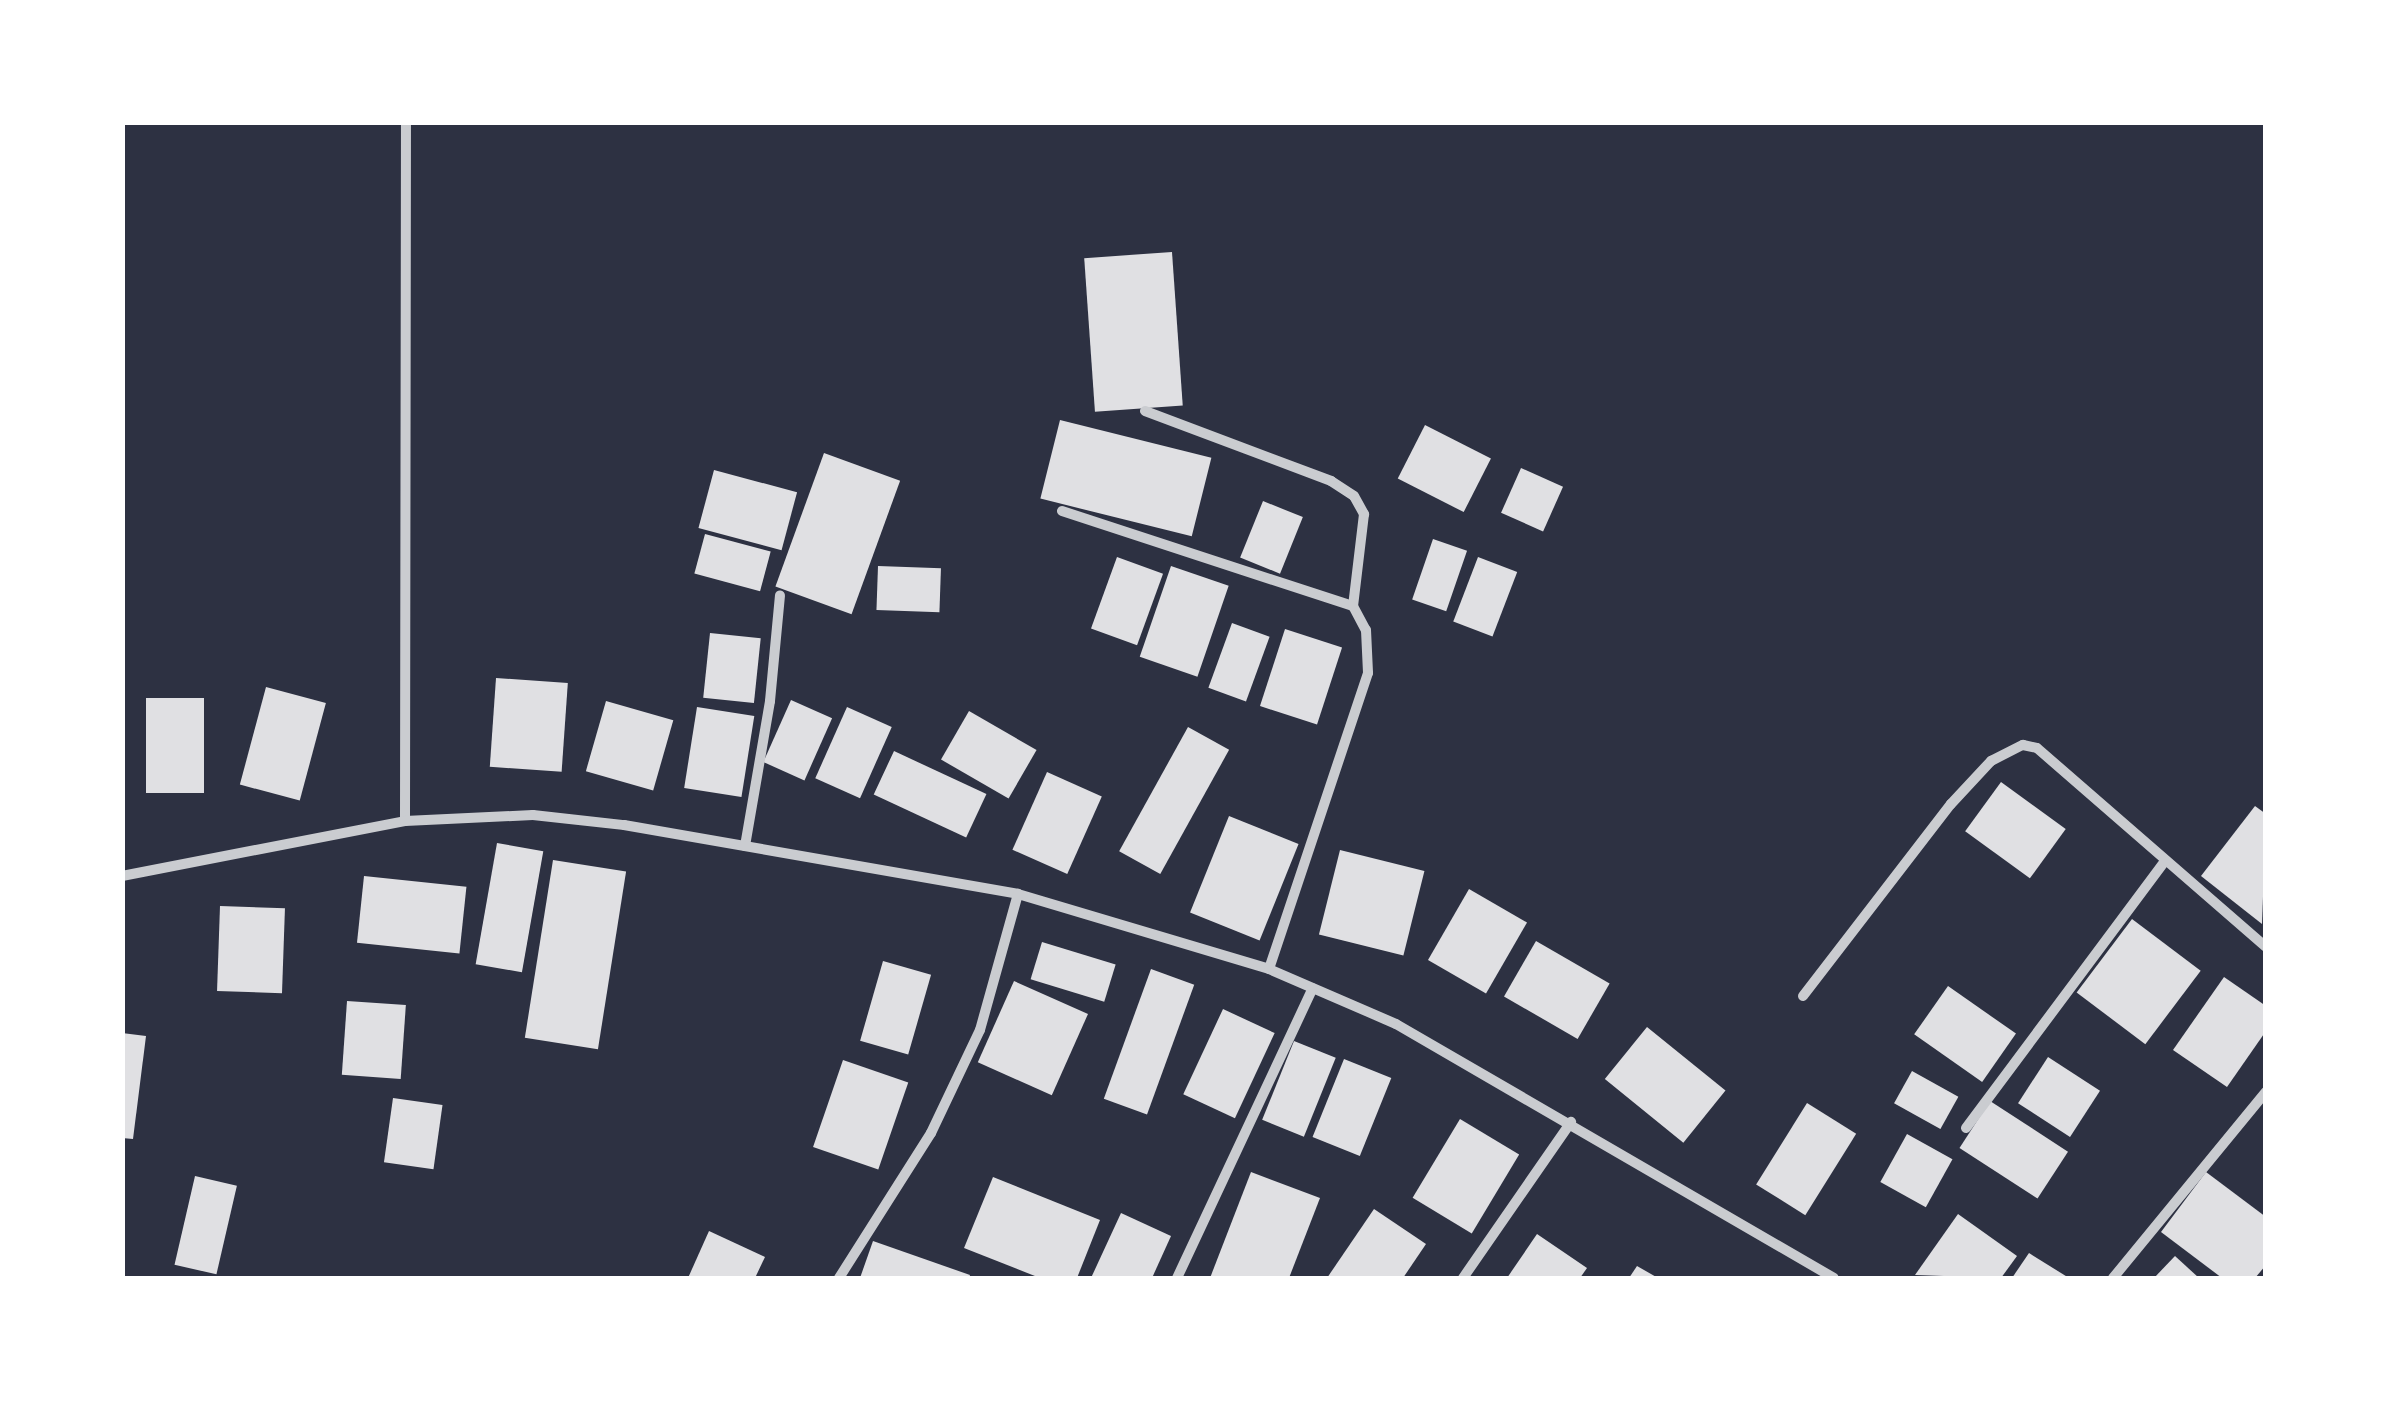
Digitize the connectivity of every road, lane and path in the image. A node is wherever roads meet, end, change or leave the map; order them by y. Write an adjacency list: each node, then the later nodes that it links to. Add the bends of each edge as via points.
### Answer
1 (406, 122): 6 (street)
2 (1145, 412): 5 (street, via 1315,474 1354,496 1364,514)
3 (1062, 511): 5 (street)
4 (780, 595): 7 (street)
5 (1353, 606): 12 (street, via 1371,649 1368,673)
6 (405, 821): 7 (street, via 532,816); 9 (street)
7 (745, 846): 10 (street)
8 (2164, 862): 11 (street); 14 (street, via 2037,748 2008,748 1951,804); 17 (street)
9 (122, 876)
10 (1018, 894): 12 (street); 18 (street, via 980,1030 931,1133)
11 (2266, 948)
12 (1269, 969): 13 (street)
13 (1313, 988): 16 (street, via 1396,1024); 19 (street)
14 (1803, 996)
15 (2266, 1092): 22 (street)
16 (1571, 1122): 20 (street); 21 (street)
17 (1966, 1128)
18 (839, 1278)
19 (1177, 1278)
20 (1463, 1278)
21 (1834, 1278)
22 (2113, 1278)

